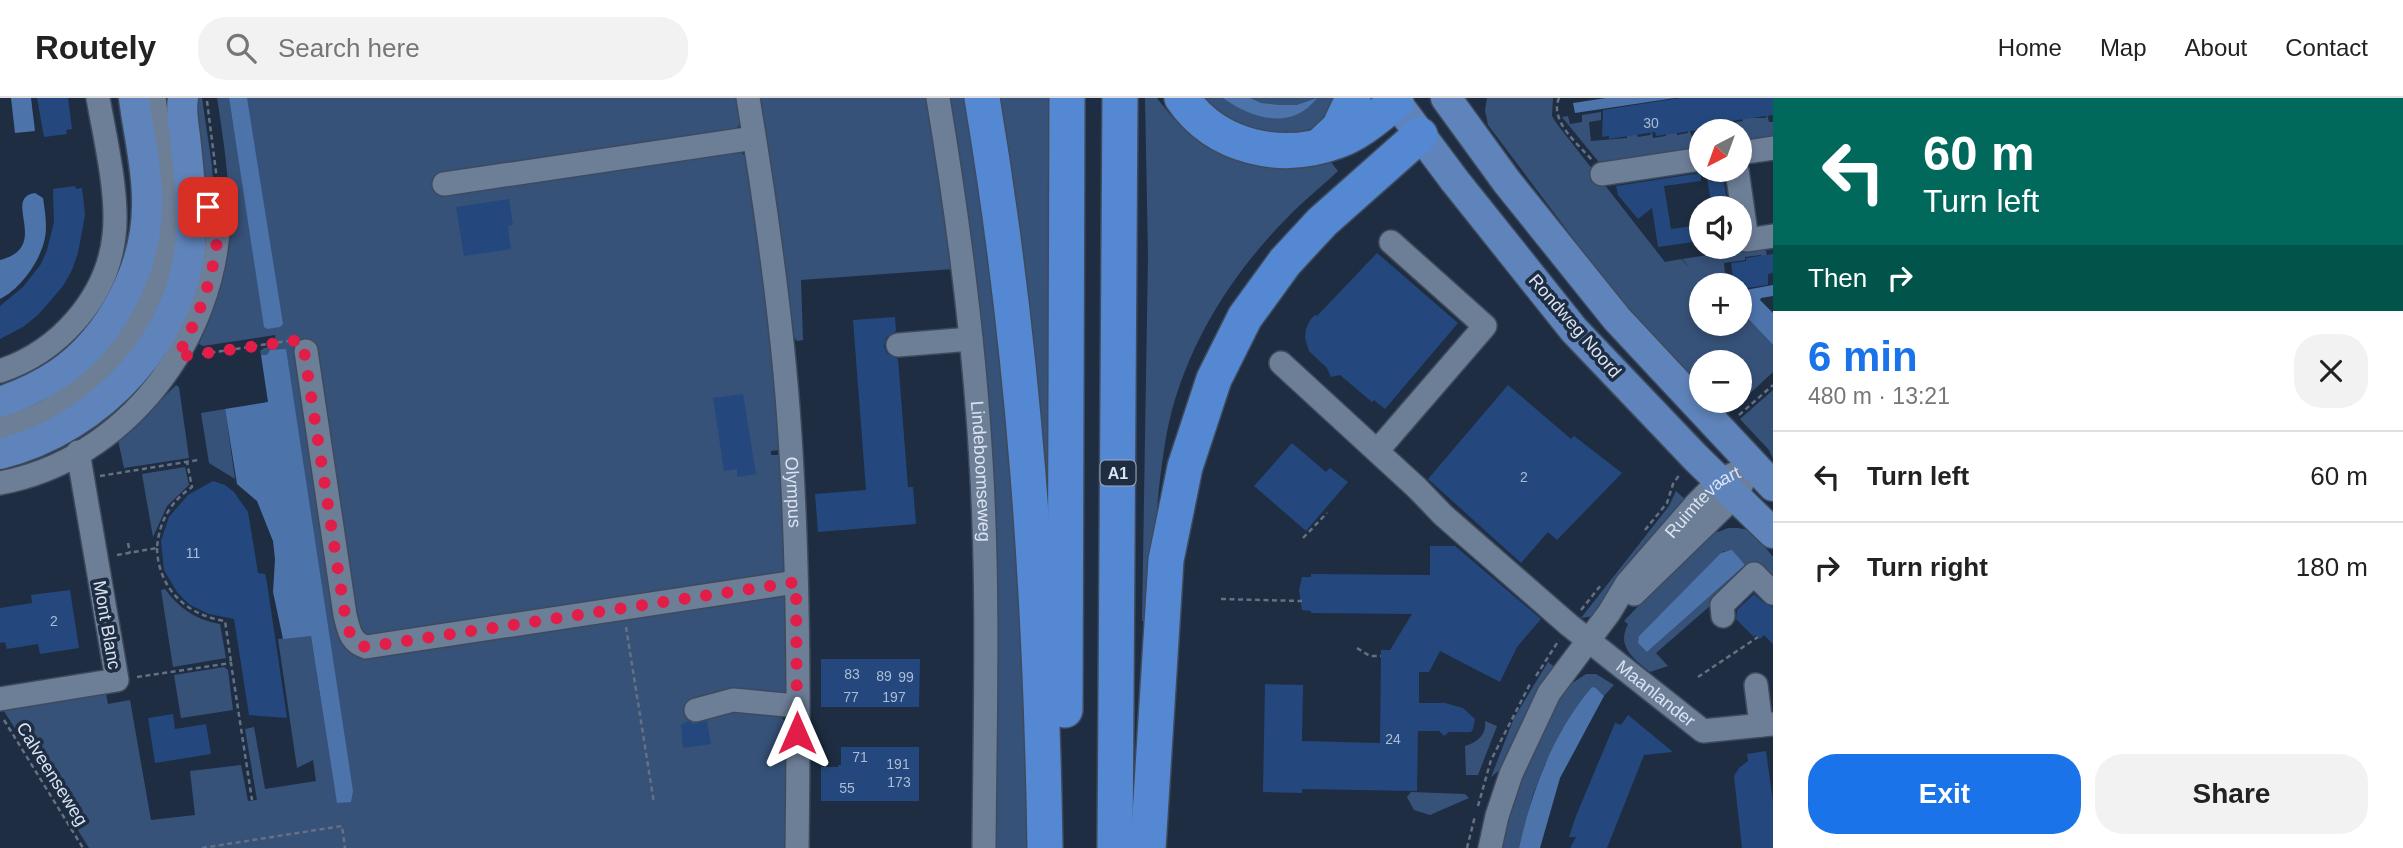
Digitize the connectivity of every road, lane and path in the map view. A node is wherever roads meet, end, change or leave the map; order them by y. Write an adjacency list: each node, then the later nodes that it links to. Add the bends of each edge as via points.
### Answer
1 (98, 98): 34 (street, via 113,195 114,236 103,277 65,334)
2 (134, 98): 24 (main road)
3 (748, 98): 15 (street, Olympus)
4 (938, 98): 29 (street, Lindeboomseweg)
5 (982, 98): 79 (highway, via 1001,210 1030,473 1043,708)
6 (1067, 98): 80 (highway)
7 (1120, 98): 81 (highway, A1)
8 (1182, 98): 16 (highway, via 1212,128 1235,142 1276,151)
9 (1353, 98): 16 (highway, via 1339,128)
10 (181, 99): 23 (main road); 25 (path, via 215,151); 28 (street)
11 (1396, 99): 14 (main road, Rondweg Noord); 16 (highway, via 1367,125)
12 (1558, 100): 20 (path, via 1556,114 1563,127)
13 (1453, 101): 14 (main road); 41 (main road, Rondweg Noord, via 1507,183 1594,292)
14 (1420, 135): 43 (main road, Rondweg Noord, via 1574,330); 82 (highway, via 1340,205 1285,262 1245,317 1214,379 1185,467 1166,560)
15 (754, 138): 22 (street); 51 (street, Olympus, via 788,407)
16 (1321, 145)
17 (1773, 148): 18 (street)
18 (1752, 151)
19 (1689, 161): 20 (street)
20 (1602, 174)
21 (1739, 182): 26 (street, via 1747,240)
22 (444, 184)
23 (189, 189): 25 (street); 39 (main road, via 188,257 174,304 151,347 120,385 86,415 50,436)
24 (147, 199): 28 (street); 35 (main road, via 142,245 114,313 69,365)
25 (219, 216): 32 (street, via 209,284)
26 (1773, 236)
27 (1391, 242): 37 (street, via 1485,326)
28 (164, 251): 36 (street, via 146,304 114,357 64,401)
29 (971, 339): 30 (street); 78 (street, Lindeboomseweg, via 985,546)
30 (898, 345)
31 (306, 351): 32 (path, via 299,340); 55 (street, via 345,615 353,641 366,647)
32 (177, 357): 38 (street, via 134,411)
33 (1281, 363): 37 (street)
34 (0, 372)
35 (0, 402)
36 (0, 428)
37 (1377, 451): 58 (street, via 1443,515)
38 (78, 452): 42 (street, via 41,471); 63 (street, Mont Blanc)
39 (0, 454)
40 (187, 462): 48 (path, via 192,487 167,512)
41 (1763, 475): 43 (street, Ruimtevaart)
42 (0, 483)
43 (1728, 488): 45 (main road, Rondweg Noord); 58 (street, Ruimtevaart, via 1639,591 1609,613)
44 (1327, 513): 46 (path)
45 (1773, 533)
46 (1303, 538)
47 (128, 544): 49 (path)
48 (157, 548): 49 (path); 61 (path, via 162,575 176,598 198,614 225,621)
49 (130, 553): 50 (path)
50 (113, 556)
51 (796, 582): 55 (street); 66 (street, Olympus)
52 (1773, 593): 56 (street, via 1754,574 1722,606)
53 (1221, 599): 54 (path)
54 (1302, 601)
55 (623, 607): 71 (path)
56 (1723, 616)
57 (1758, 637): 62 (path)
58 (1589, 640): 69 (street, Maanlander, via 1703,731); 83 (street, Ruimtevaart, via 1538,713 1511,775)
59 (1357, 648): 60 (path)
60 (1381, 656)
61 (231, 663): 63 (path); 70 (path)
62 (1698, 677)
63 (117, 680): 65 (street, Mont Blanc)
64 (1756, 685): 69 (street)
65 (0, 699)
66 (797, 706): 67 (street, via 733,700); 77 (street, Olympus)
67 (696, 710)
68 (0, 713): 73 (path, Calveenseweg)
69 (1767, 724)
70 (251, 800)
71 (654, 803)
72 (247, 841): 74 (path); 75 (path); 76 (path, via 342,826)
73 (83, 848)
74 (202, 848)
75 (248, 848)
76 (345, 848)
77 (797, 848)
78 (984, 848)
79 (1045, 848)
80 (1064, 848)
81 (1115, 848)
82 (1148, 848)
83 (1490, 848)

